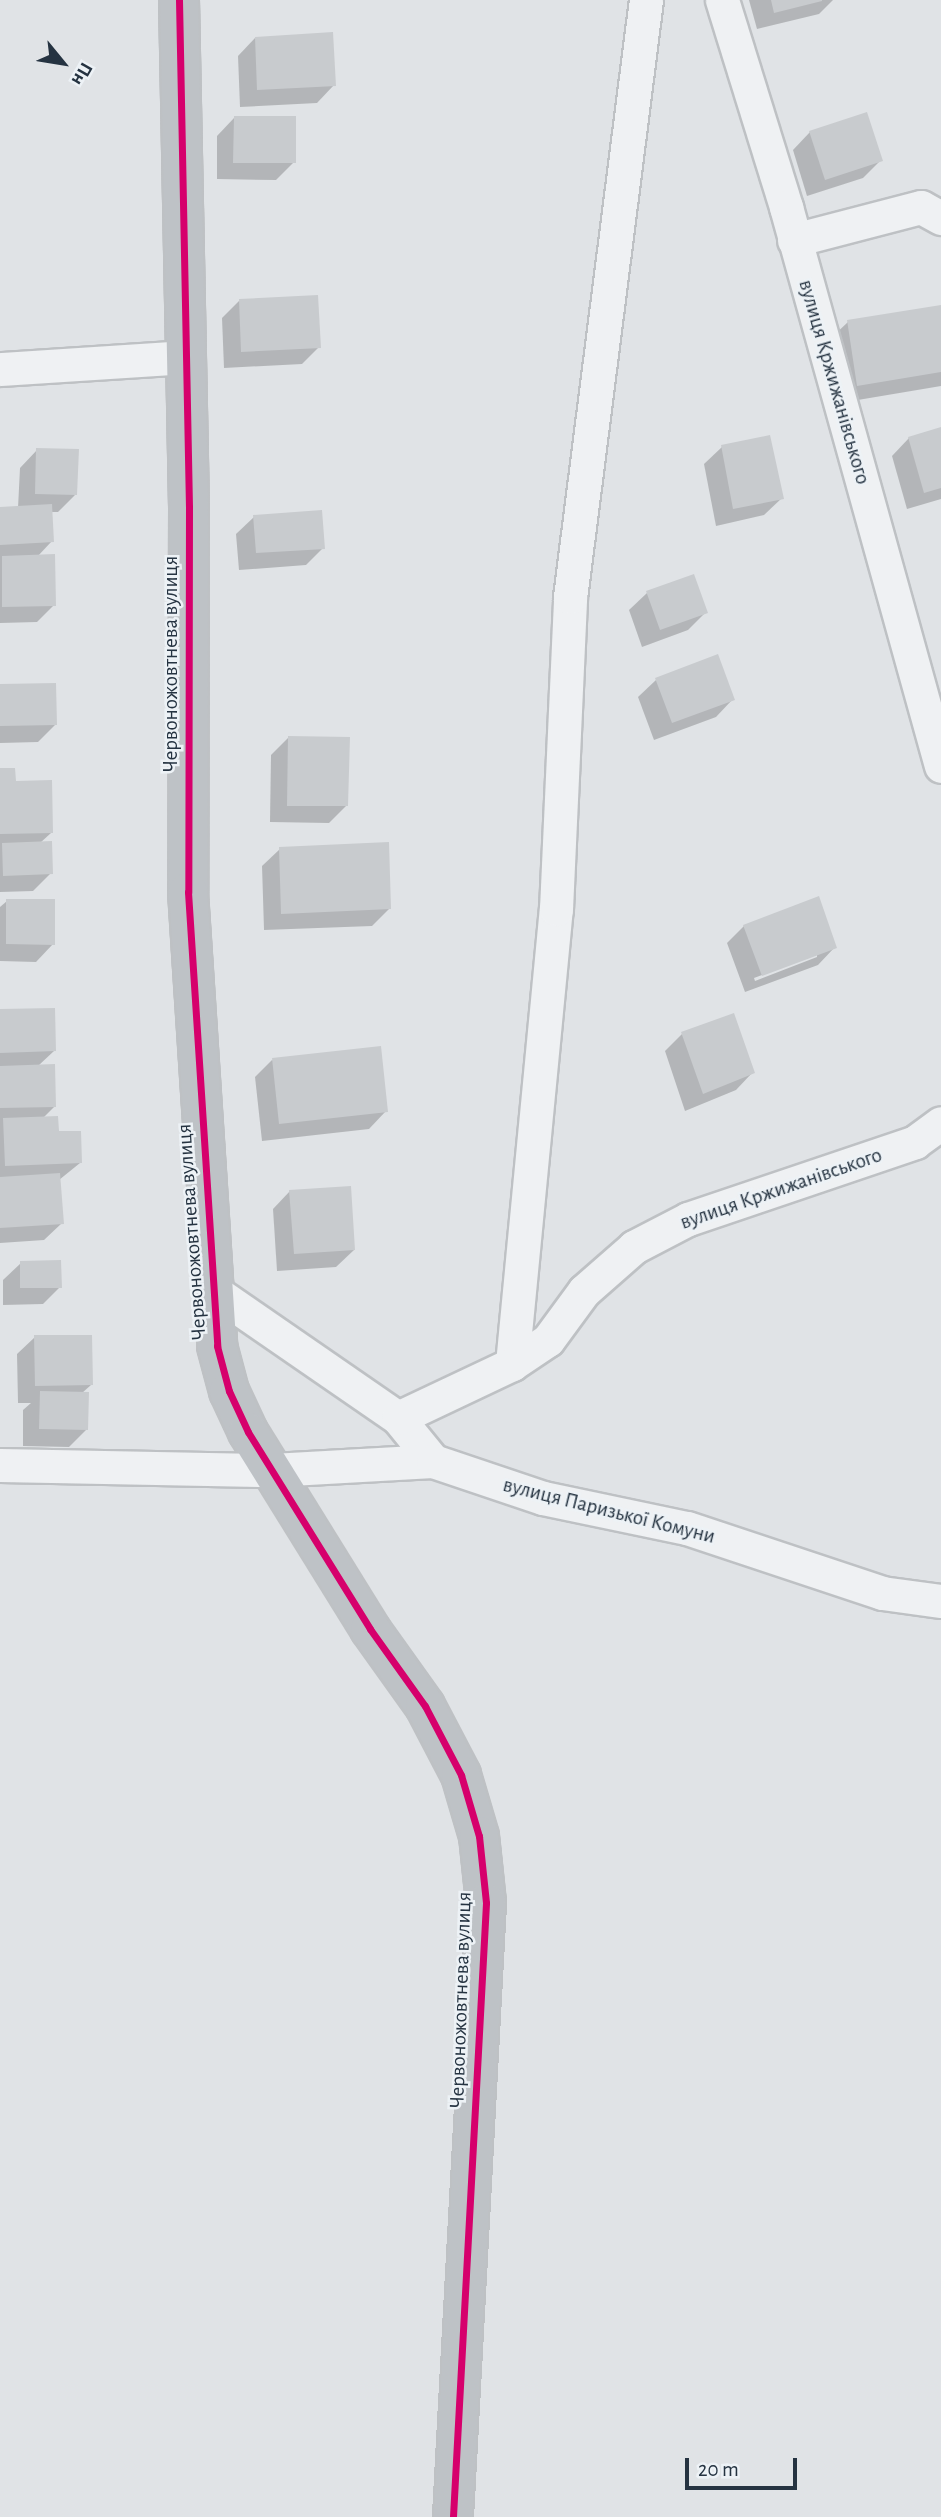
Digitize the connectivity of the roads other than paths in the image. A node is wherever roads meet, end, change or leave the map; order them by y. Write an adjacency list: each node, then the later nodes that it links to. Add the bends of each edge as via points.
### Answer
1 (179, 0): 6 (street, Червоножовтнева вулиця)
2 (646, 0): 11 (street, via 570,597 556,909)
3 (722, 0): 5 (street, вулиця Кржижанівського)
4 (941, 218): 5 (street, via 921,207)
5 (794, 240): 8 (street, вулиця Кржижанівського)
6 (186, 357): 7 (street); 10 (street, Червоножовтнева вулиця, via 188,892)
7 (0, 369)
8 (941, 766)
9 (941, 1123): 11 (street, вулиця Кржижанівського, via 915,1142 688,1219 634,1247 584,1291 548,1340)
10 (211, 1289): 12 (street); 15 (street, Червоножовтнева вулиця, via 216,1346 229,1391)
11 (512, 1364): 12 (street, вулиця Кржижанівського)
12 (398, 1418): 13 (street)
13 (433, 1461): 15 (street, вулиця Паризької Комуни); 16 (street, вулиця Паризької Комуни, via 543,1498 687,1528 882,1593)
14 (0, 1465): 15 (street, вулиця Паризької Комуни)
15 (272, 1470): 17 (street, Червоножовтнева вулиця, via 370,1629 425,1706 461,1775 479,1836 486,1903)
16 (941, 1601)
17 (453, 2517)

